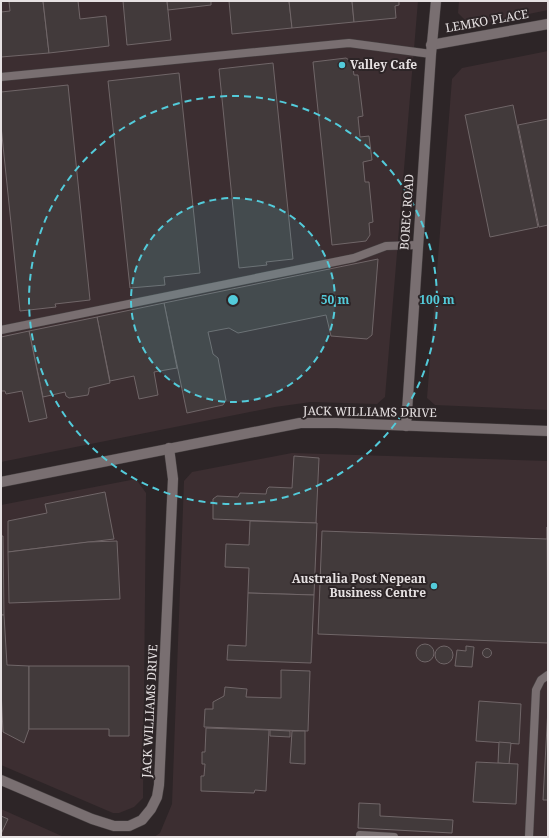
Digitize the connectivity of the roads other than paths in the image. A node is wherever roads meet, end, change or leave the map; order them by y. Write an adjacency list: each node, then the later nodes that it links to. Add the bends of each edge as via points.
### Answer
1 (436, 1): 3 (street, BOREC ROAD)
2 (548, 24): 3 (street, LEMKO PLACE)
3 (431, 49): 4 (lane, via 349,43); 5 (street, BOREC ROAD)
4 (1, 77)
5 (418, 245): 6 (lane, via 386,246 354,258 314,267); 7 (street, BOREC ROAD)
6 (1, 330)
7 (406, 426): 8 (street, JACK WILLIAMS DRIVE); 9 (street, JACK WILLIAMS DRIVE, via 300,423)
8 (548, 431)
9 (169, 448): 10 (street, JACK WILLIAMS DRIVE); 12 (street, JACK WILLIAMS DRIVE, via 173,479 160,778 151,809 142,820 129,826 114,826)
10 (1, 482)
11 (548, 675): 15 (lane, via 540,680 536,690)
12 (1, 780)
13 (360, 835): 14 (lane)
14 (394, 837)
15 (529, 837)

